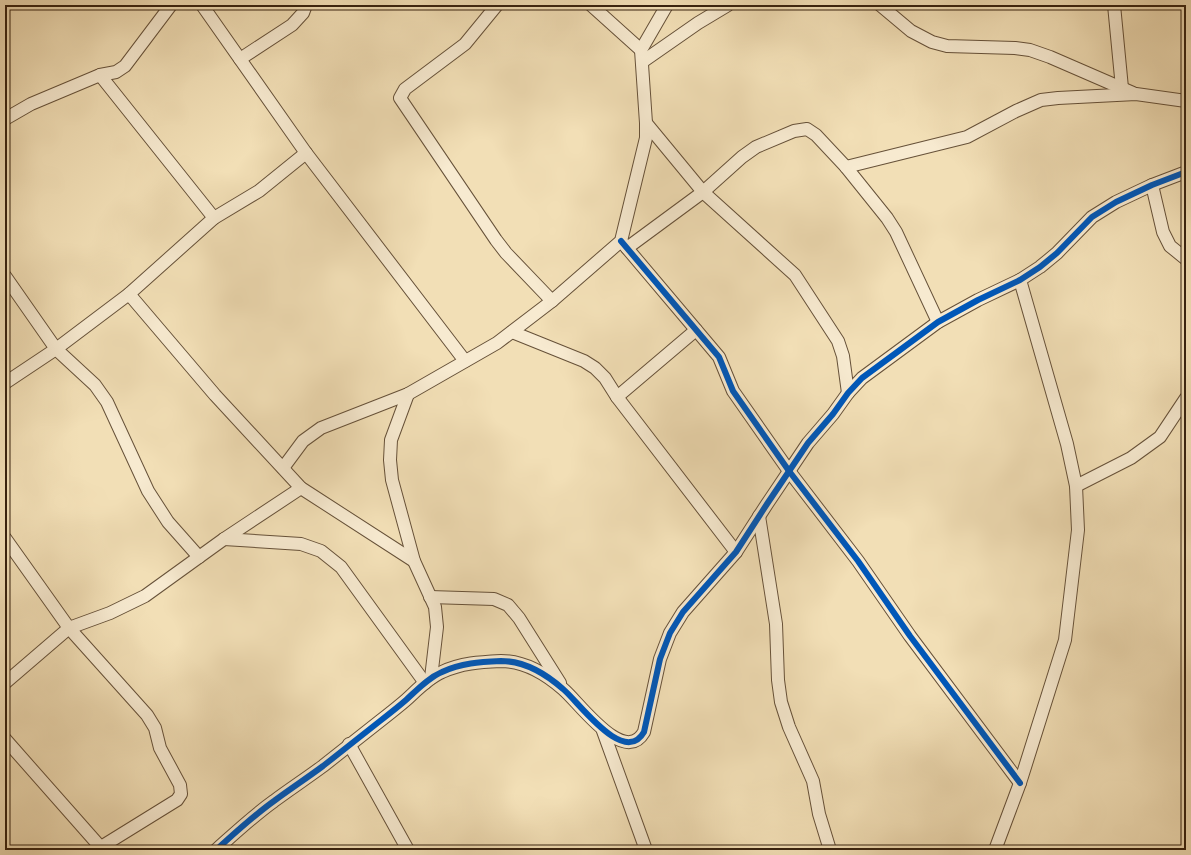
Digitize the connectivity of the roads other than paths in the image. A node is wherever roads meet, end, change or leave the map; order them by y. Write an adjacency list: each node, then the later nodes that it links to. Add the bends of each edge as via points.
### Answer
1 (171, 5): 13 (street, via 125,66 116,72)
2 (202, 5): 11 (street)
3 (306, 5): 11 (street, via 303,13 292,25)
4 (497, 5): 30 (street, via 465,44 404,89 400,98 496,240)
5 (591, 5): 10 (street)
6 (667, 5): 10 (street)
7 (728, 5): 12 (street)
8 (880, 5): 14 (street, via 911,31 932,42 947,46 1030,50)
9 (1114, 5): 14 (street)
10 (641, 50): 12 (street)
11 (240, 59): 19 (street)
12 (642, 62): 18 (street)
13 (100, 75): 17 (street, via 31,104); 24 (street)
14 (1122, 88): 15 (street)
15 (1136, 94): 16 (street); 20 (street, via 1041,100 967,137)
16 (1186, 101)
17 (5, 119)
18 (646, 123): 23 (street); 25 (street, via 646,138)
19 (306, 153): 24 (street, via 260,191); 35 (street)
20 (846, 167): 23 (street, via 808,129 794,131 756,147); 31 (street, via 896,232)
21 (1186, 172): 22 (street)
22 (1152, 185): 26 (street, via 1163,232 1170,246); 28 (street, via 1092,217 1057,253)
23 (703, 192): 25 (street); 37 (street, via 795,276 838,341 843,356)
24 (214, 218): 29 (street)
25 (624, 245): 30 (street); 32 (street)
26 (1186, 259)
27 (5, 276): 34 (street)
28 (1020, 280): 31 (street); 43 (street, via 1067,444)
29 (129, 294): 34 (street); 41 (street, via 215,395)
30 (552, 300): 33 (street)
31 (938, 322): 37 (street, via 862,378)
32 (696, 330): 39 (street); 42 (street, via 719,358 733,391)
33 (512, 332): 35 (street); 39 (street, via 584,361 605,378)
34 (56, 349): 36 (street); 49 (street, via 94,384 107,402 148,491 168,522)
35 (465, 361): 38 (street)
36 (5, 383)
37 (848, 393): 42 (street)
38 (408, 394): 41 (street, via 321,428 303,441); 50 (street, via 391,440 390,460 392,480)
39 (617, 397): 48 (street)
40 (1186, 398): 43 (street, via 1160,437 1131,458)
41 (283, 468): 44 (street)
42 (789, 471): 45 (street); 59 (street)
43 (1076, 486): 59 (street, via 1078,530 1066,640)
44 (301, 488): 47 (street); 50 (street)
45 (759, 516): 48 (street); 64 (street, via 776,624 781,702 812,781)
46 (5, 538): 52 (street)
47 (224, 539): 49 (street); 53 (street, via 301,544 321,551 341,567)
48 (736, 552): 56 (street, via 683,612 670,633 660,659 644,732 640,739 623,742)
49 (199, 557): 52 (street, via 145,596 110,613)
50 (414, 561): 51 (street)
51 (430, 597): 53 (street, via 435,607 437,627); 55 (street, via 494,599 508,605 520,618)
52 (69, 628): 54 (street); 60 (street, via 147,715 155,728 160,748 180,785 181,794 176,800)
53 (428, 680): 55 (street, via 458,665 506,661 526,665 546,675); 58 (street)
54 (5, 683)
55 (564, 689): 56 (street)
56 (603, 731): 63 (street)
57 (5, 739): 60 (street)
58 (349, 744): 61 (street, via 253,817); 62 (street)
59 (1020, 783): 65 (street)
60 (101, 849)
61 (216, 850)
62 (408, 850)
63 (646, 850)
64 (830, 850)
65 (994, 850)

